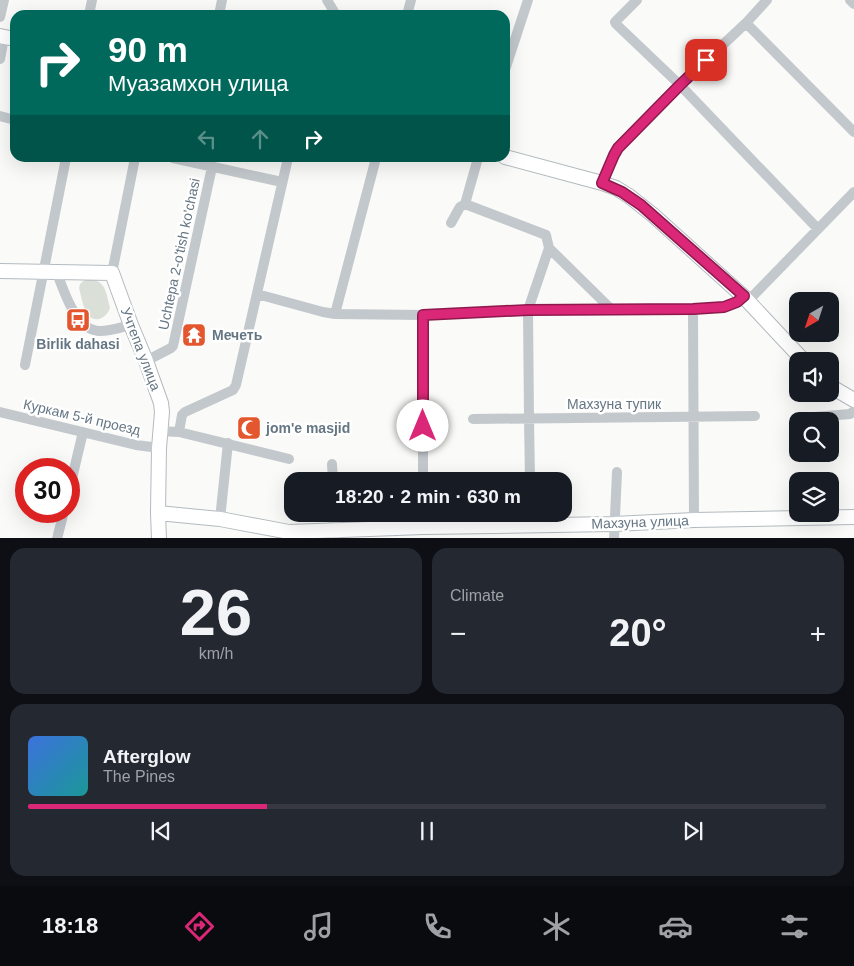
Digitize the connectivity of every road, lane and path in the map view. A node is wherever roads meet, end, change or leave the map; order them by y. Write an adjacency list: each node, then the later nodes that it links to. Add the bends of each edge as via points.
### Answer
1 (4, 0): 7 (street)
2 (528, 0): 10 (street)
3 (637, 0): 12 (street, via 615,22)
4 (767, 0): 8 (street)
5 (850, 0): 6 (street)
6 (854, 4)
7 (0, 17)
8 (746, 23): 12 (street); 13 (street)
9 (6, 37): 11 (street)
10 (510, 45)
11 (0, 59)
12 (680, 85): 23 (street, via 618,148); 27 (street)
13 (854, 132)
14 (510, 158): 23 (street)
15 (65, 162): 30 (street)
16 (134, 162): 31 (street)
17 (190, 162): 21 (street)
18 (287, 162): 22 (street)
19 (375, 162): 37 (street)
20 (477, 162): 25 (street)
21 (212, 167): 22 (street); 41 (street, Uchtepa 2-o'tish ko'chasi, via 173,346)
22 (282, 182): 32 (street)
23 (602, 183): 33 (street, via 641,205)
24 (854, 192): 27 (street)
25 (465, 204): 26 (street); 28 (street, via 546,235)
26 (451, 223)
27 (818, 229): 33 (street)
28 (549, 248): 34 (street); 36 (street)
29 (0, 271): 30 (street)
30 (50, 271): 31 (street); 39 (street, via 78,320 85,326 101,331); 42 (street)
31 (112, 273): 39 (street, Учтепа улица)
32 (257, 294): 37 (street); 54 (street, via 236,386 185,412)
33 (746, 299): 35 (street, via 724,307); 40 (street)
34 (611, 309): 35 (street); 36 (street)
35 (693, 309): 49 (street)
36 (528, 310): 38 (street); 50 (street)
37 (335, 314): 38 (street)
38 (423, 315): 61 (street)
39 (131, 325): 41 (street, Учтепа улица)
40 (796, 352)
41 (146, 361): 52 (street, Учтепа улица, via 161,403)
42 (25, 365)
43 (839, 391): 44 (street)
44 (854, 400)
45 (854, 411): 47 (street)
46 (0, 412): 53 (street, Куркам 5-й проезд)
47 (839, 415)
48 (755, 416): 49 (street, Махзуна тупик)
49 (693, 417): 50 (street, Махзуна тупик); 67 (street)
50 (529, 418): 51 (street, Махзуна тупик); 62 (street)
51 (473, 419)
52 (159, 431): 54 (street); 56 (street, Учтепа улица)
53 (83, 432): 56 (street, Куркам 5-й проезд); 57 (street)
54 (179, 432): 55 (street)
55 (228, 443): 58 (street); 66 (street)
56 (158, 448): 64 (street, Учтепа улица)
57 (77, 458)
58 (289, 459)
59 (332, 464): 60 (street)
60 (332, 472)
61 (423, 472)
62 (530, 472)
63 (617, 472): 71 (street)
64 (158, 513): 66 (street, Махзуна улица); 74 (street, Учтепа улица)
65 (854, 517): 67 (street, Махзуна улица)
66 (220, 520): 72 (street, Махзуна улица, via 289,532)
67 (694, 520): 71 (street, Махзуна улица)
68 (572, 521): 71 (street, Махзуна улица)
69 (410, 522): 72 (street, Махзуна улица)
70 (61, 523): 73 (street)
71 (614, 524): 75 (street)
72 (335, 534)
73 (57, 538)
74 (159, 538)
75 (614, 538)

